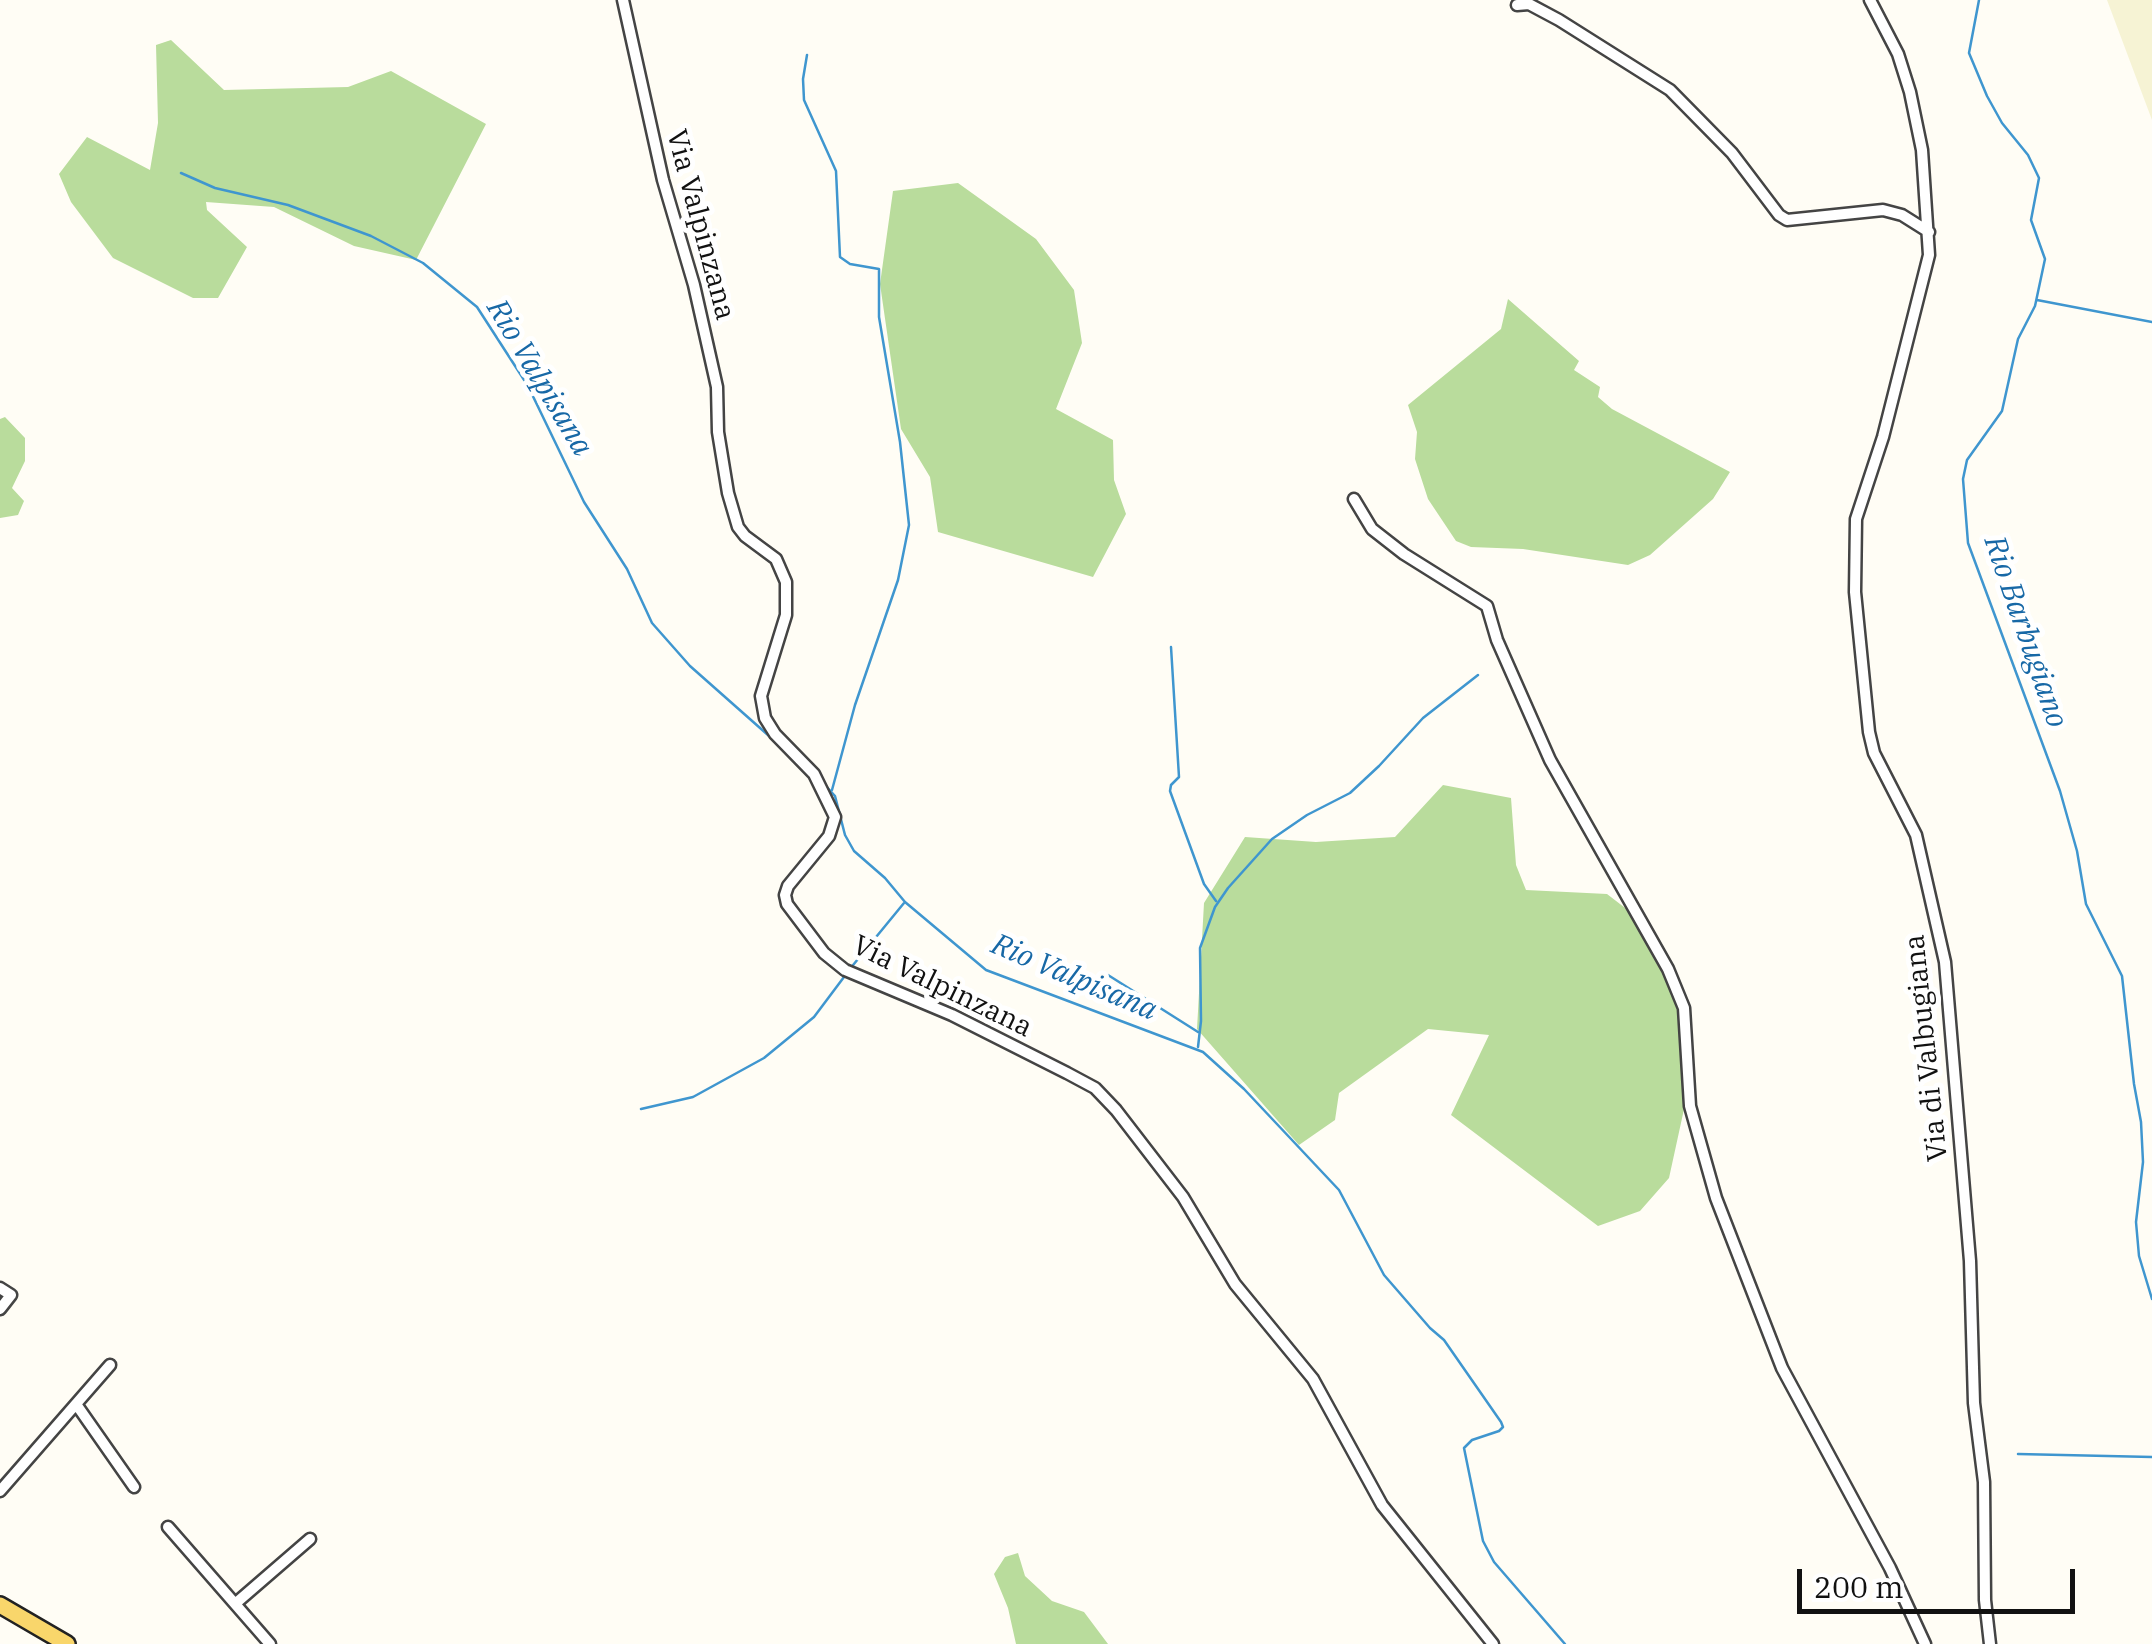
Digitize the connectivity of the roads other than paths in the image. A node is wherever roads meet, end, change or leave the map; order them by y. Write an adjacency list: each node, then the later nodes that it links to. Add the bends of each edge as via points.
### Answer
1 (623, 0): 18 (street, Via Valpinzana, via 717,387 732,505 744,536 769,551 786,582 788,605 761,696 765,718 814,774 835,817 829,836 788,886 787,904 845,970 1068,1073 1116,1110 1184,1197 1235,1284 1313,1379 1382,1505)
2 (1870, 0): 4 (street, Via di Valbugiana, via 1910,92)
3 (1518, 6): 4 (street, via 1529,4 1560,20 1670,90 1787,220 1883,210)
4 (1929, 232): 20 (street, Via di Valbugiana, via 1926,269 1856,518 1856,592 1874,753 1916,835 1945,962 1969,1245)
5 (1354, 500): 19 (street, via 1372,529 1487,606 1550,760 1668,969 1684,1008 1690,1106 1716,1198 1782,1368)
6 (0, 1288): 7 (street, via 11,1295)
7 (0, 1308)
8 (110, 1365): 9 (street)
9 (76, 1404): 10 (street); 11 (street)
10 (134, 1486)
11 (0, 1491)
12 (168, 1527): 14 (street)
13 (310, 1539): 14 (street)
14 (236, 1603): 17 (street)
15 (0, 1606): 16 (main road)
16 (66, 1644)
17 (270, 1644)
18 (1492, 1644)
19 (1925, 1644)
20 (1990, 1644)

